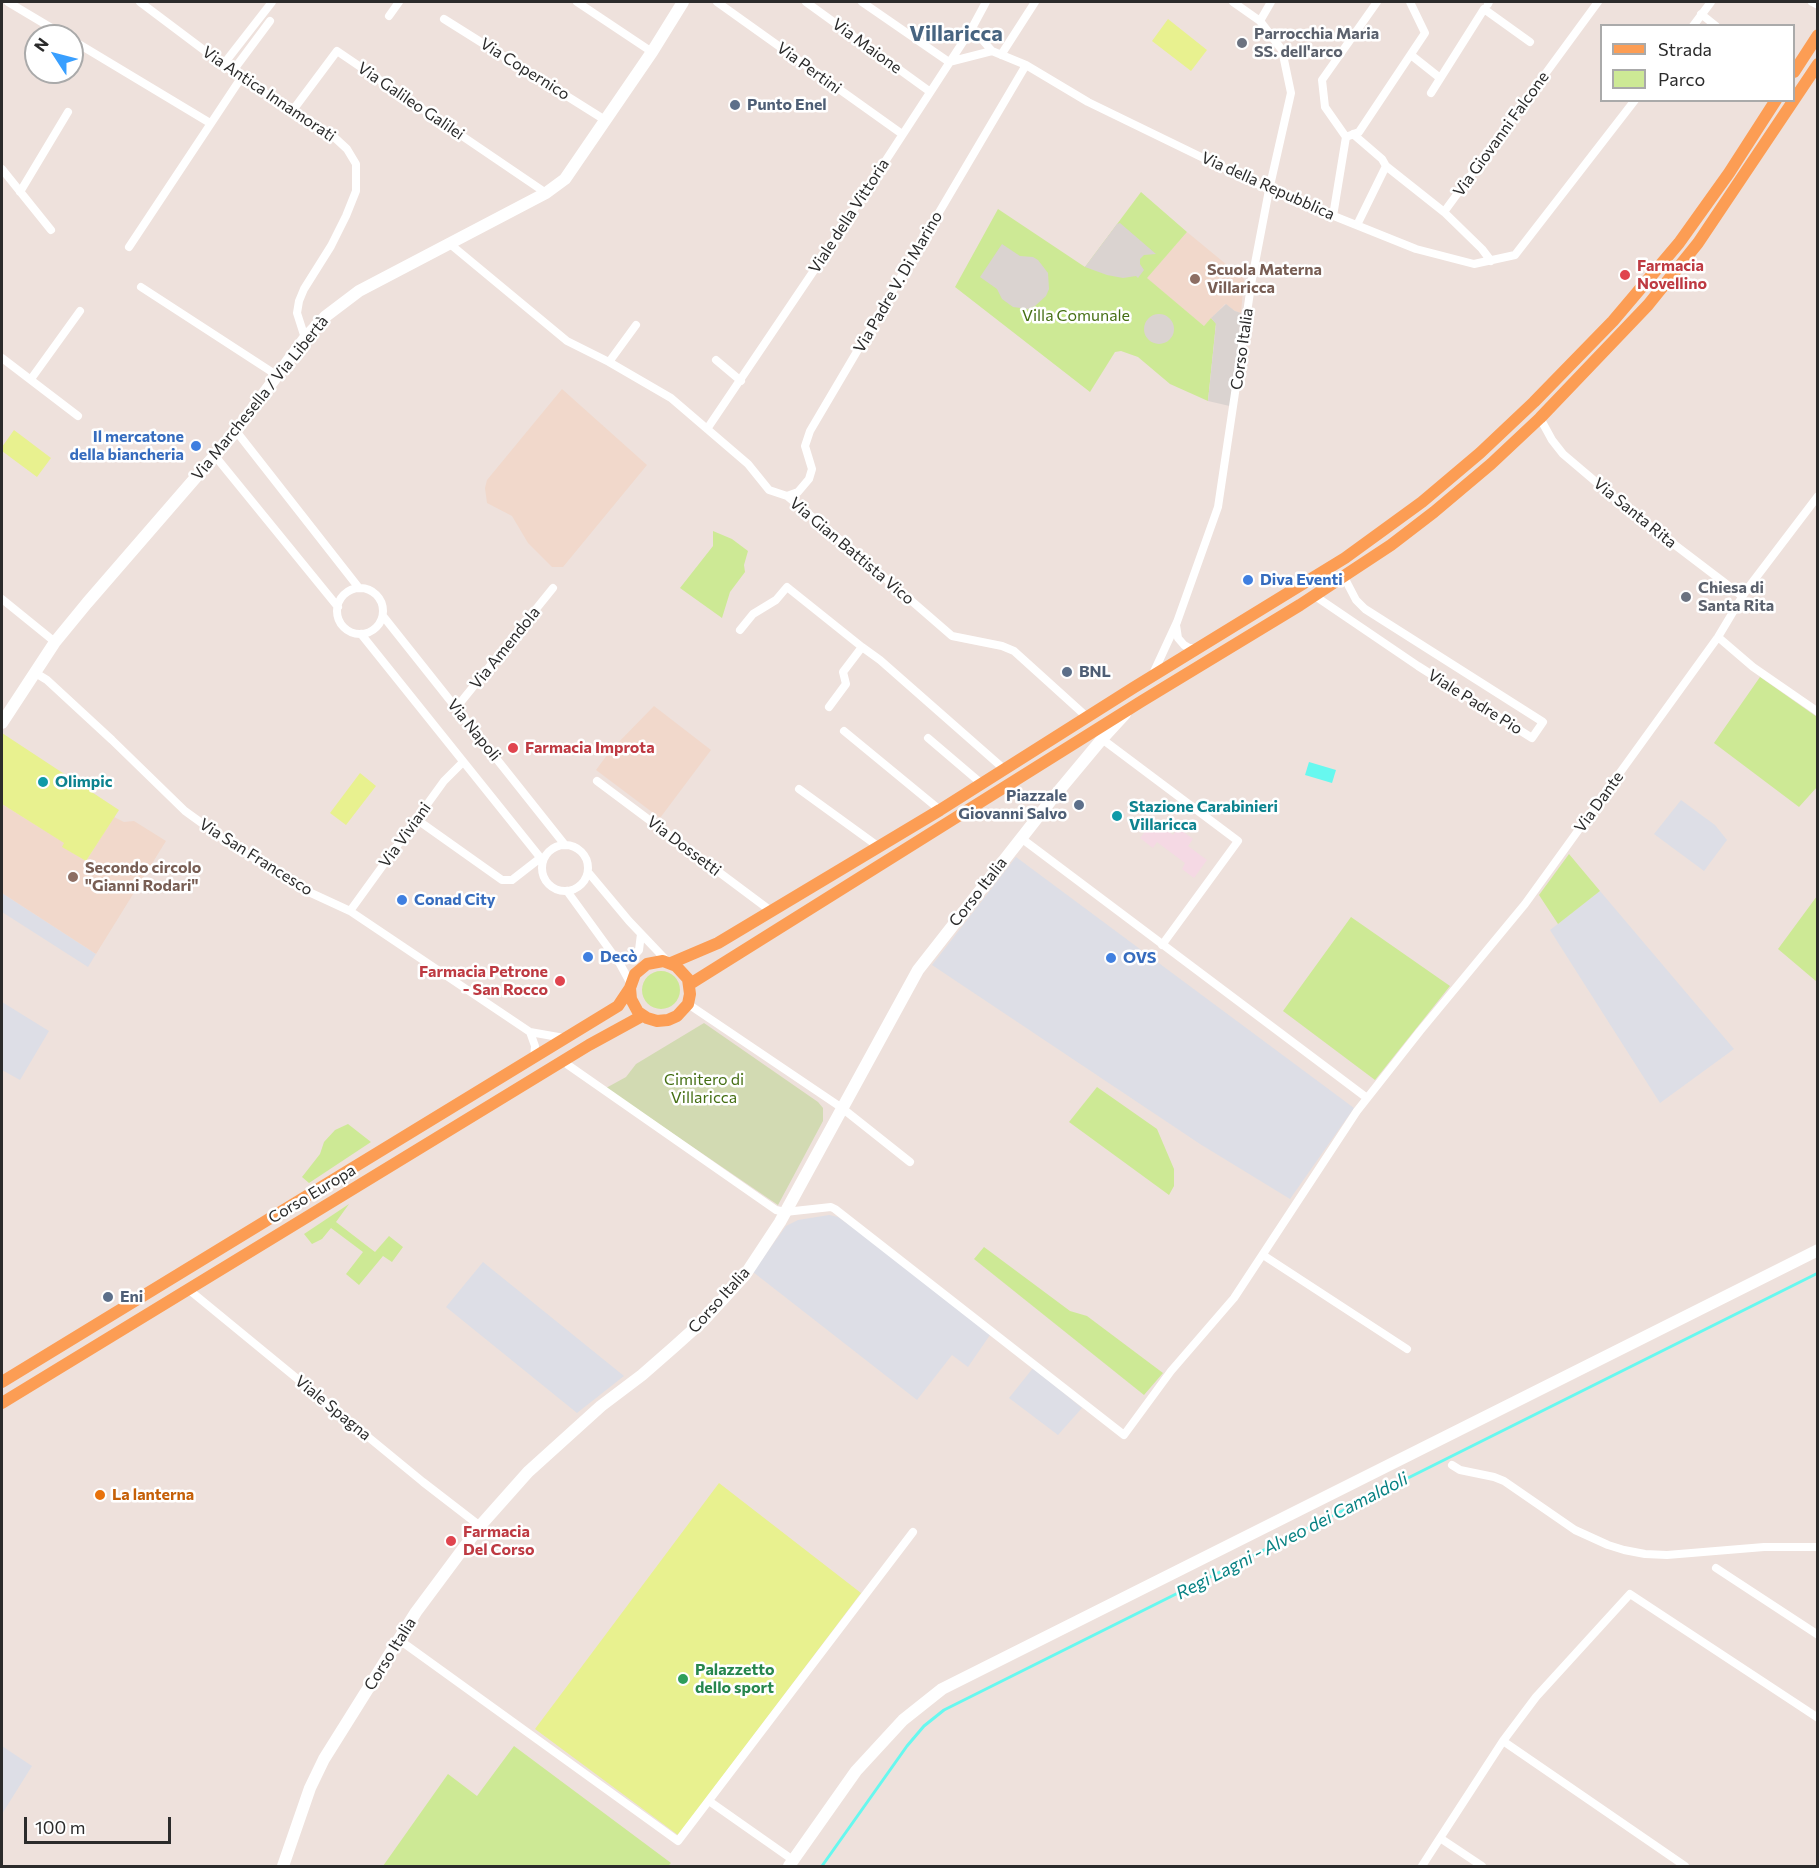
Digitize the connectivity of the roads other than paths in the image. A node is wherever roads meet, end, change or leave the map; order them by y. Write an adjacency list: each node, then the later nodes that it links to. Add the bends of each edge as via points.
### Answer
1 (8, 2): 25 (street)
2 (140, 2): 37 (street, Via Antica Innamorati)
3 (272, 2): 37 (street)
4 (399, 2): 21 (street)
5 (577, 2): 32 (street)
6 (683, 2): 32 (street, Via Marchesella / Via Libertà)
7 (717, 2): 53 (street, Via Pertini)
8 (806, 2): 43 (street, Via Maione)
9 (862, 2): 35 (street)
10 (986, 2): 28 (street, Viale della Vittoria)
11 (1035, 2): 33 (street)
12 (1233, 2): 24 (street, Corso Italia)
13 (1271, 2): 24 (street)
14 (1377, 2): 54 (street, via 1322,80 1325,107)
15 (1410, 2): 34 (street, via 1425,33)
16 (1598, 2): 60 (street, Via Giovanni Falcone)
17 (1711, 2): 20 (street)
18 (1812, 2): 19 (street)
19 (1818, 5)
20 (1701, 14): 26 (street); 27 (street)
21 (389, 16)
22 (444, 19): 51 (street, Via Copernico)
23 (270, 21): 40 (street)
24 (1260, 21): 57 (street, Corso Italia, via 1282,50 1291,93)
25 (45, 24)
26 (1694, 24)
27 (1714, 24)
28 (972, 28): 33 (street); 35 (street, Viale della Vittoria)
29 (1818, 35): 39 (main road)
30 (1530, 42): 42 (street, via 1484,9)
31 (84, 47): 52 (street)
32 (652, 52): 51 (street, Via Marchesella / Via Libertà)
33 (996, 53): 35 (street); 38 (street, Via della Repubblica)
34 (1411, 55): 42 (street); 54 (street, via 1359,132)
35 (949, 62): 43 (street, Viale della Vittoria)
36 (1818, 64): 45 (main road)
37 (223, 65): 40 (street, Via Antica Innamorati)
38 (1026, 65): 57 (street, Via della Repubblica, via 1088,102); 82 (street, Via Padre V. Di Marino, via 810,431 805,446 812,469 809,479 798,492)
39 (1795, 70)
40 (232, 72): 41 (street, Via Antica Innamorati)
41 (241, 78): 49 (street, Via Antica Innamorati); 52 (street)
42 (1440, 78): 44 (street)
43 (929, 91): 53 (street, Viale della Vittoria)
44 (1431, 93)
45 (1795, 98)
46 (1633, 102): 66 (street, Via della Repubblica, via 1515,255)
47 (1775, 102): 98 (main road, via 1679,243 1613,321 1534,402 1422,502 1345,558)
48 (1793, 102): 78 (main road, via 1698,243 1629,327)
49 (293, 110): 59 (street, Via Galileo Galilei, via 337,51); 70 (street, Via Antica Innamorati, via 347,149 356,164 357,176 356,191 346,216 299,301 297,313)
50 (68, 112): 58 (street)
51 (605, 120): 59 (street, Via Marchesella / Via Libertà, via 565,179)
52 (210, 123): 65 (street)
53 (902, 134): 76 (street, Viale della Vittoria)
54 (1349, 136): 55 (street); 61 (street)
55 (1386, 166): 60 (street); 62 (street)
56 (2, 169): 58 (street)
57 (1269, 190): 61 (street, Via della Repubblica); 92 (street, Corso Italia, via 1218,507)
58 (20, 192): 63 (street)
59 (546, 193): 64 (street, Via Marchesella / Via Libertà)
60 (1444, 212): 66 (street, Via Giovanni Falcone)
61 (1334, 216): 62 (street, Via della Repubblica)
62 (1357, 225): 66 (street, Via della Repubblica, via 1416,249 1474,264)
63 (51, 230)
64 (450, 244): 70 (street, Via Marchesella / Via Libertà, via 350,296); 73 (street, Via Gian Battista Vico, via 567,341)
65 (129, 246)
66 (1491, 261)
67 (141, 286): 74 (street)
68 (80, 310): 75 (street)
69 (636, 325): 73 (street)
70 (305, 338): 74 (street, Via Marchesella / Via Libertà)
71 (2, 358): 75 (street)
72 (716, 360): 76 (street)
73 (609, 362): 79 (street, Via Gian Battista Vico, via 671,398)
74 (278, 376): 80 (street, Via Marchesella / Via Libertà)
75 (31, 379): 77 (street)
76 (741, 381): 79 (street, Viale della Vittoria)
77 (78, 416)
78 (1540, 418): 84 (main road, via 1434,512); 88 (street, Via Santa Rita, via 1563,454)
79 (707, 429): 82 (street, Via Gian Battista Vico, via 748,464 769,490)
80 (236, 431): 81 (street, Via Marchesella / Via Libertà); 85 (street)
81 (215, 456): 90 (street); 96 (street, Via Marchesella / Via Libertà)
82 (787, 496): 107 (street, Via Gian Battista Vico, via 952,636 1014,651)
83 (1818, 496): 88 (street, Via Dante)
84 (1344, 577): 87 (main road); 87 (street, Viale Padre Pio, via 1365,609 1543,722 1533,738)
85 (359, 588): 90 (street, via 347,592); 91 (street, via 378,596)
86 (553, 588): 104 (street, Via Amendola)
87 (1314, 596): 102 (main road)
88 (1742, 596): 95 (street, Via Dante)
89 (2, 599): 96 (street)
90 (338, 607): 94 (street, via 343,626)
91 (383, 616): 94 (street, via 375,628); 104 (street, Via Napoli)
92 (1176, 625): 98 (street, via 1184,645); 100 (street, Corso Italia)
93 (740, 630): 97 (street, via 753,614 776,600 787,587)
94 (362, 634): 113 (street, Via Napoli)
95 (1718, 637): 106 (street); 141 (street, Via Dante, via 1525,904)
96 (55, 642): 99 (street, Via Marchesella / Via Libertà)
97 (862, 647): 103 (street, via 843,672 846,684); 115 (street)
98 (1201, 648): 100 (main road)
99 (34, 672): 108 (street, Via Marchesella / Via Libertà); 127 (street, Via San Francesco, via 112,740 184,811 298,887)
100 (1152, 676): 101 (main road); 102 (main road)
101 (1130, 690): 102 (main road, via 1143,691); 105 (main road, via 1125,701); 107 (main road)
102 (1142, 701): 105 (main road)
103 (828, 707)
104 (456, 708): 122 (street, Via Napoli)
105 (1131, 708): 111 (street, Corso Italia); 112 (main road)
106 (1818, 712)
107 (1087, 717): 115 (main road)
108 (2, 723)
109 (843, 731): 119 (street)
110 (928, 738): 117 (street)
111 (1102, 738): 114 (street, Corso Italia); 130 (street, via 1238,841)
112 (1069, 746): 114 (street); 133 (main road)
113 (463, 762): 120 (street, Via Viviani, via 444,780); 124 (street, Via Napoli)
114 (1083, 762): 121 (street, Corso Italia)
115 (1004, 770): 117 (main road)
116 (597, 781): 128 (street, Via Dossetti)
117 (982, 784): 119 (main road)
118 (798, 789): 123 (street)
119 (940, 810): 123 (main road)
120 (416, 819): 124 (street, via 502,880 512,880); 127 (street, Via Viviani)
121 (1021, 838): 130 (street); 142 (street, Corso Italia, via 918,970)
122 (565, 845): 124 (street, via 554,848); 125 (street, via 582,853)
123 (879, 847): 128 (main road)
124 (541, 860): 126 (street, via 549,885)
125 (588, 872): 126 (street, via 583,883); 129 (street)
126 (567, 891): 131 (street)
127 (350, 911): 137 (street, Via San Francesco)
128 (771, 911): 132 (main road, via 718,943)
129 (641, 934): 131 (street, via 639,950 632,958); 132 (street)
130 (1162, 945): 141 (street)
131 (613, 954): 134 (street)
132 (670, 962): 133 (main road, via 685,974); 134 (main road, via 648,964 635,974)
133 (690, 984): 135 (main road)
134 (630, 986): 136 (main road, via 632,1004); 138 (main road, Corso Europa, via 618,1006)
135 (688, 1004): 136 (main road, via 668,1020); 142 (street)
136 (642, 1016): 140 (main road, Corso Europa)
137 (530, 1032): 138 (street, Via San Francesco); 139 (street)
138 (567, 1038): 139 (main road, Corso Europa)
139 (534, 1058): 149 (main road, Corso Europa)
140 (565, 1060): 144 (street, via 776,1210); 147 (main road, Corso Europa)
141 (1367, 1098): 146 (street, Via Dante)
142 (842, 1108): 143 (street); 144 (street, Corso Italia)
143 (910, 1162)
144 (785, 1212): 146 (street, Via Dante, via 836,1209 1124,1435 1171,1371 1234,1298); 152 (street, Corso Italia, via 745,1275 704,1320 561,1441)
145 (1818, 1251): 162 (street, via 942,1689 903,1720 856,1771)
146 (1263, 1255): 148 (street)
147 (188, 1289): 150 (main road, Corso Europa); 152 (street, Viale Spagna)
148 (1407, 1349)
149 (2, 1382)
150 (2, 1403)
151 (1452, 1465): 154 (street, via 1504,1481 1575,1530 1624,1550 1666,1555)
152 (480, 1526): 157 (street, Corso Italia)
153 (913, 1532): 160 (street)
154 (1817, 1547)
155 (1716, 1568): 156 (street)
156 (1818, 1635)
157 (398, 1639): 160 (street, via 678,1841); 163 (street, Corso Italia, via 337,1736 310,1788)
158 (1818, 1718): 159 (street, via 1630,1594 1536,1697)
159 (1503, 1741): 161 (street); 166 (street)
160 (710, 1800): 162 (street)
161 (1440, 1838): 164 (street); 165 (street)
162 (791, 1863)
163 (284, 1866)
164 (1422, 1866)
165 (1482, 1866)
166 (1685, 1866)

